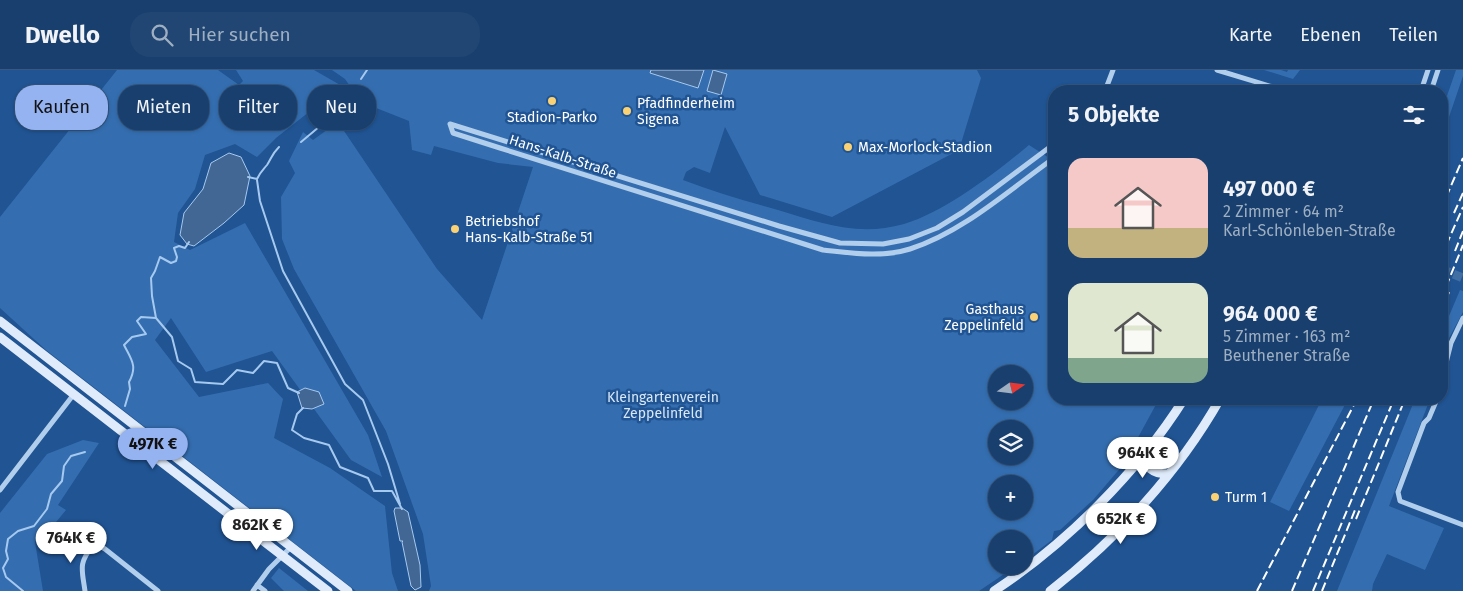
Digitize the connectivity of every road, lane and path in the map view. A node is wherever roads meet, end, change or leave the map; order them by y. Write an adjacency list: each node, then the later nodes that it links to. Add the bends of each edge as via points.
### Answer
1 (1113, 70): 5 (street)
2 (1217, 70): 6 (street)
3 (1428, 70): 7 (street)
4 (1438, 70): 8 (street)
5 (1107, 85)
6 (1266, 85)
7 (1424, 85)
8 (1433, 85)
9 (1048, 148): 13 (street, Hans-Kalb-Straße)
10 (1048, 162): 14 (street, Hans-Kalb-Straße)
11 (698, 200): 12 (street); 12 (street, Hans-Kalb-Straße, via 450,124 453,133); 13 (street, Hans-Kalb-Straße, via 840,243 883,244 909,239 937,228)
12 (695, 210): 14 (street, Hans-Kalb-Straße, via 823,250 860,254 909,250)
13 (963, 212): 14 (street)
14 (969, 220)
15 (1463, 318): 18 (street)
16 (0, 322): 19 (main road)
17 (0, 337): 20 (main road)
18 (1448, 354)
19 (86, 388): 20 (main road); 28 (main road)
20 (74, 394): 26 (street); 29 (main road)
21 (1180, 405): 24 (main road)
22 (1216, 405): 25 (main road)
23 (1434, 405): 27 (street, via 1424,423 1398,492 1400,501)
24 (1143, 454): 25 (main road, via 1151,470); 37 (main road, via 1083,520)
25 (1168, 474): 38 (main road, via 1112,537)
26 (0, 490)
27 (1463, 525)
28 (291, 547): 29 (street); 36 (main road)
29 (282, 556): 30 (street); 35 (main road)
30 (257, 585): 33 (street); 34 (street)
31 (85, 591): 32 (street, via 81,564 92,545 105,549)
32 (158, 591)
33 (252, 591)
34 (265, 591)
35 (328, 591)
36 (348, 591)
37 (994, 591)
38 (1050, 591)

